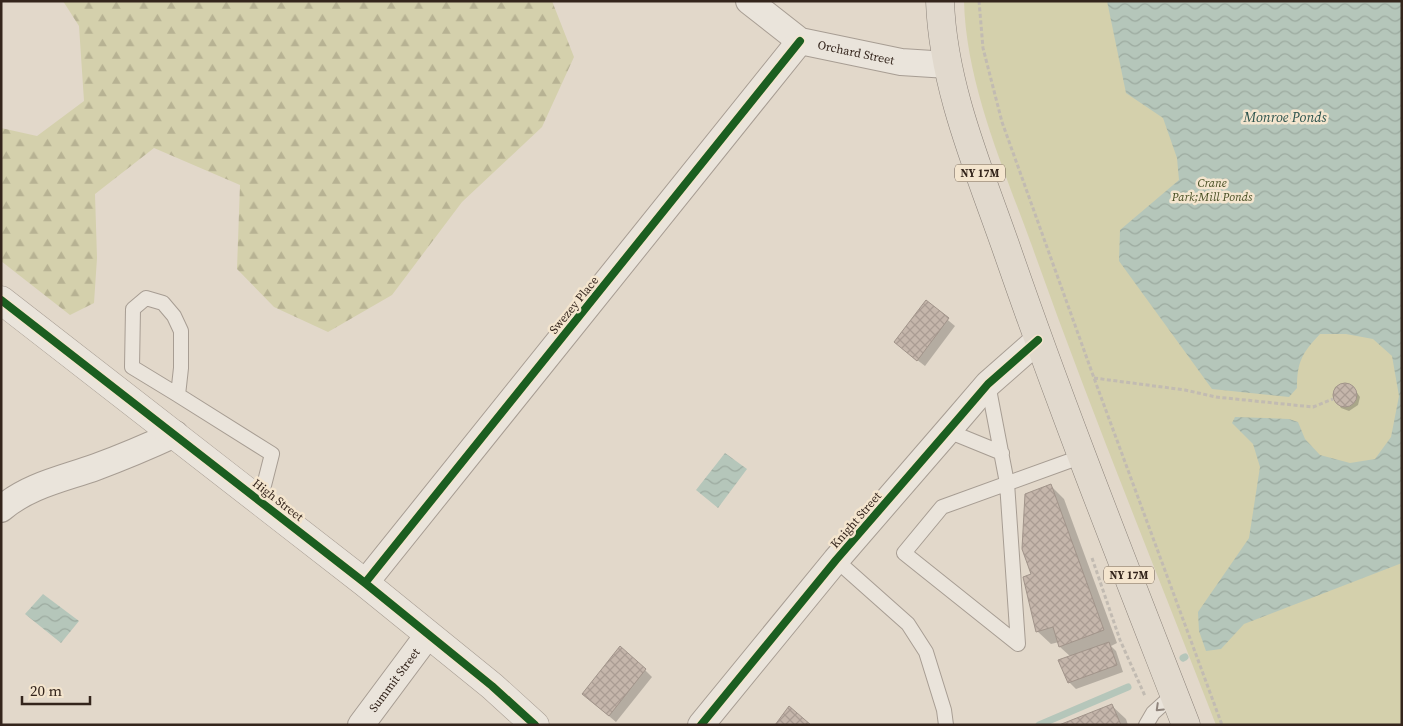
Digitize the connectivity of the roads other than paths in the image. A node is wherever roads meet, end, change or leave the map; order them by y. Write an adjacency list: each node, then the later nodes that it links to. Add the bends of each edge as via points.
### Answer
1 (749, 1): 3 (street, Orchard Street)
2 (940, 1): 4 (main road, NY 17M)
3 (800, 42): 4 (street, Orchard Street, via 901,62); 17 (street, Swezey Place)
4 (948, 65): 6 (main road, NY 17M, via 961,117)
5 (1, 300): 10 (street, High Street)
6 (1038, 340): 7 (street, Knight Street); 12 (main road, NY 17M)
7 (988, 384): 9 (street, Knight Street); 11 (lane)
8 (178, 395): 8 (lane, via 132,367 133,309 146,298 163,303 181,331); 14 (lane, via 272,454)
9 (948, 430): 11 (lane); 16 (street, Knight Street)
10 (175, 434): 14 (street, High Street); 15 (street, via 39,486 15,497)
11 (1002, 453): 13 (lane)
12 (1083, 456): 13 (lane); 19 (main road, NY 17M)
13 (1007, 483): 13 (lane, via 942,507 904,553 1018,644)
14 (260, 501): 17 (street, High Street)
15 (1, 509)
16 (836, 560): 22 (street, Knight Street); 23 (lane, via 908,624 926,652)
17 (365, 583): 18 (street, High Street)
18 (428, 635): 20 (street, High Street, via 492,686); 21 (street, Summit Street)
19 (1174, 694): 24 (lane, one-way to 24, via 1153,713); 25 (main road, NY 17M)
20 (522, 720)
21 (361, 725)
22 (701, 725)
23 (946, 725)
24 (1146, 725)
25 (1186, 725)

